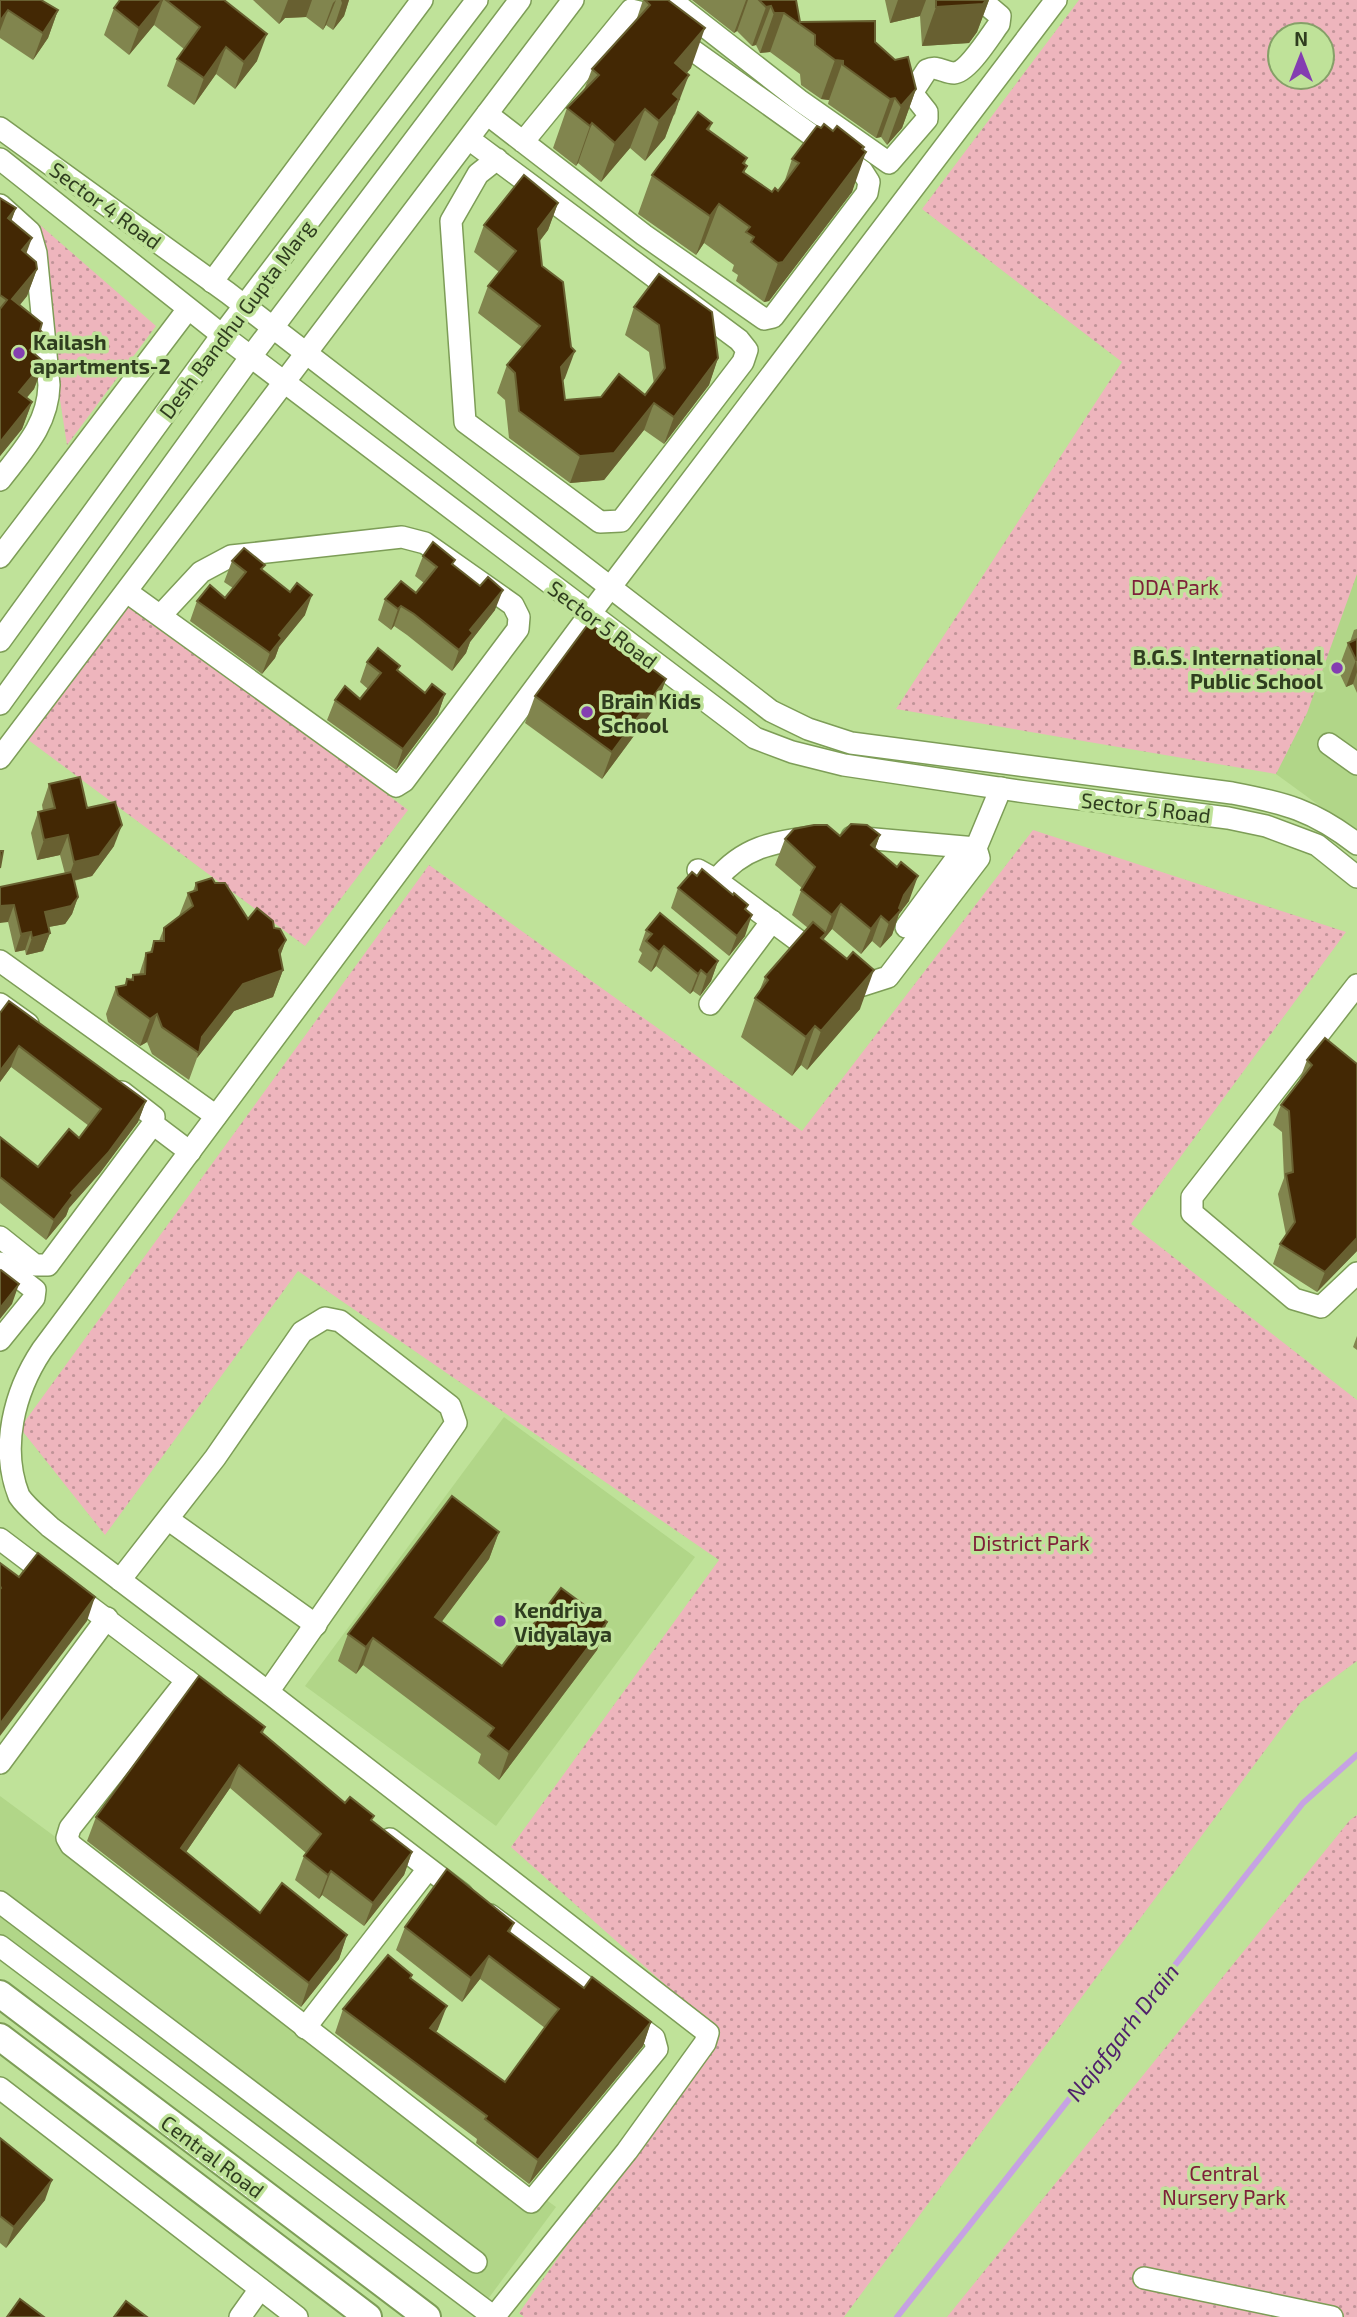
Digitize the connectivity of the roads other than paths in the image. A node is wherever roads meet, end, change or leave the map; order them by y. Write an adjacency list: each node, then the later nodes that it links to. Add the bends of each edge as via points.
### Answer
1 (422, 0): 15 (street)
2 (477, 0): 16 (street, Desh Bandhu Gupta Marg)
3 (520, 0): 18 (street, Desh Bandhu Gupta Marg)
4 (573, 0): 8 (street)
5 (671, 0): 6 (street, via 799,100 890,163 927,119 912,93 927,70 952,73 964,69 999,24 1000,16)
6 (981, 0)
7 (1056, 0): 25 (street)
8 (487, 114): 10 (street); 11 (street)
9 (0, 128): 15 (street, Sector 4 Road)
10 (469, 139): 13 (street); 21 (street)
11 (523, 142): 11 (street, via 764,319 773,317 867,193 869,181 862,171 631,10)
12 (0, 159): 17 (street, Sector 4 Road)
13 (497, 159): 13 (street, via 747,350 743,362 621,521 600,522 465,422 451,221 478,174)
14 (0, 205): 23 (street, via 30,232 36,253 49,385 41,427)
15 (212, 282): 16 (street, Sector 5 Road)
16 (245, 307): 18 (street, Sector 5 Road); 19 (street, Desh Bandhu Gupta Marg)
17 (188, 309): 19 (street, Sector 5 Road); 24 (street)
18 (274, 329): 20 (street, Desh Bandhu Gupta Marg); 21 (street, Sector 5 Road)
19 (222, 335): 20 (street, Sector 5 Road); 29 (street, Desh Bandhu Gupta Marg)
20 (252, 355): 22 (street, Sector 5 Road); 30 (street, Desh Bandhu Gupta Marg)
21 (306, 355): 22 (street); 25 (street, Sector 5 Road)
22 (286, 383): 26 (street); 27 (street, Sector 5 Road)
23 (0, 480)
24 (0, 557)
25 (612, 587): 27 (street); 35 (street, Sector 5 Road, via 771,711 808,729 851,743 1290,804)
26 (127, 592): 28 (street); 32 (street)
27 (590, 614): 34 (street, Sector 5 Road, via 755,738 844,765); 46 (street)
28 (161, 615): 28 (street, via 396,786 518,629 519,617 513,605 425,543 402,537 232,556 201,572)
29 (0, 641)
30 (0, 704)
31 (1329, 744): 33 (street)
32 (0, 758)
33 (1357, 764)
34 (1001, 788): 36 (street); 37 (street, Sector 5 Road, via 1266,826 1317,845)
35 (1357, 844)
36 (970, 848): 38 (street, via 979,858 888,977 876,984 863,985 847,977); 38 (street, via 828,834 763,844 707,875); 39 (street)
37 (1357, 877)
38 (772, 921): 43 (street)
39 (905, 927)
40 (0, 961): 46 (street)
41 (1357, 985): 51 (street, via 1192,1197 1191,1205 1192,1213 1294,1300 1321,1307)
42 (0, 1004): 44 (street)
43 (710, 1004)
44 (43, 1034)
45 (107, 1081): 47 (street, via 149,1112)
46 (216, 1116): 48 (street)
47 (153, 1124): 48 (street); 49 (street, via 48,1265 35,1265)
48 (190, 1152): 54 (street, via 42,1350)
49 (0, 1237)
50 (0, 1263): 52 (street, via 35,1290 34,1298)
51 (1357, 1273)
52 (0, 1340)
53 (0, 1377): 54 (street)
54 (17, 1391): 57 (street, via 5,1425 5,1460 18,1496 50,1527)
55 (169, 1520): 57 (street); 59 (street); 59 (street, via 302,1332 325,1318 340,1321 450,1406 456,1423)
56 (0, 1539): 58 (street)
57 (120, 1580): 61 (street)
58 (107, 1618): 60 (street); 63 (street)
59 (316, 1625): 61 (street)
60 (187, 1680): 62 (street); 69 (street, via 70,1828 67,1838)
61 (268, 1692): 81 (street, via 708,2033 627,2151)
62 (231, 1714)
63 (0, 1763)
64 (373, 1826): 65 (street)
65 (428, 1869): 69 (street); 69 (street, via 654,2038 657,2049 531,2202)
66 (0, 1902): 72 (street)
67 (0, 1946): 73 (street)
68 (0, 1994): 80 (main road, Central Road)
69 (304, 2028)
70 (0, 2038): 79 (main road, Central Road)
71 (0, 2088): 76 (street)
72 (309, 2137): 73 (street); 74 (street)
73 (289, 2162): 81 (street)
74 (476, 2262)
75 (1144, 2278): 82 (street)
76 (260, 2289): 77 (street); 78 (street)
77 (240, 2317)
78 (296, 2317)
79 (368, 2317)
80 (427, 2317)
81 (494, 2317)
82 (1332, 2317)

